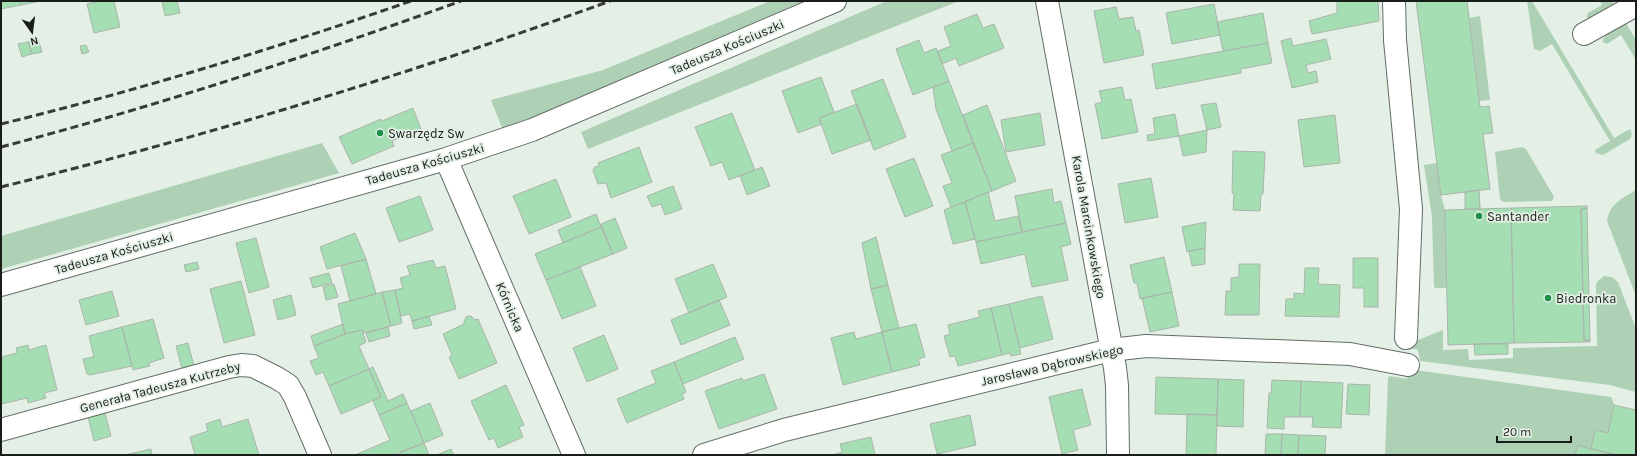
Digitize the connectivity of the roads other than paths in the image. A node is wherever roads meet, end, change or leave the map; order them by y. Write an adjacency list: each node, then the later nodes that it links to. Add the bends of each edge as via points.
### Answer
1 (835, 1): 6 (street, Tadeusza Kościuszki, via 532,130)
2 (1047, 1): 9 (street, Karola Marcinkowskiego)
3 (1394, 1): 8 (street, via 1395,40 1411,209)
4 (1636, 5): 5 (street)
5 (1584, 34)
6 (446, 159): 7 (street, Tadeusza Kościuszki); 13 (street, Kórnicka)
7 (1, 285)
8 (1406, 338)
9 (1111, 350): 10 (street, Jarosława Dąbrowskiego, via 1146,346 1350,354); 14 (street, Jarosława Dąbrowskiego, via 784,430); 15 (street, Karola Marcinkowskiego, via 1117,385)
10 (1408, 365)
11 (1, 430): 12 (street, Generała Tadeusza Kutrzeby, via 244,365 257,368 288,385)
12 (320, 455)
13 (574, 455)
14 (704, 455)
15 (1118, 455)

